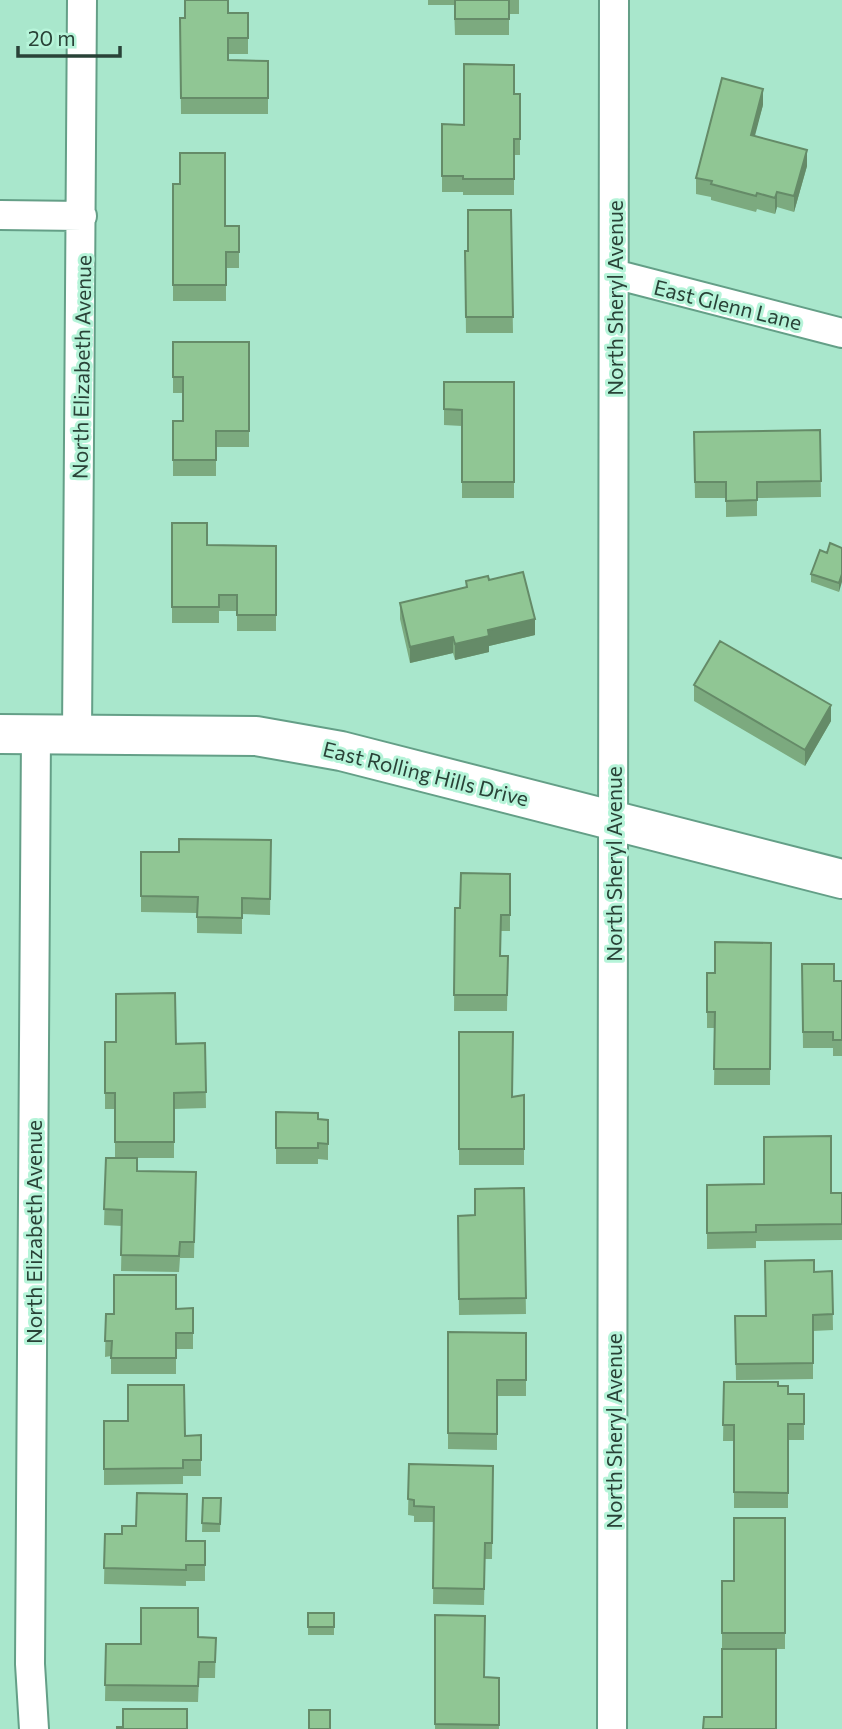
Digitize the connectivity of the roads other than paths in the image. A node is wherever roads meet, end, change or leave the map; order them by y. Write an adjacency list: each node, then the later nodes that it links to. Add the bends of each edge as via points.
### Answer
1 (82, 0): 4 (street, North Elizabeth Avenue)
2 (614, 0): 5 (street, North Sheryl Avenue)
3 (0, 215): 4 (street)
4 (82, 216): 8 (street, North Elizabeth Avenue)
5 (614, 274): 6 (street, East Glenn Lane); 9 (street, North Sheryl Avenue)
6 (842, 333)
7 (18, 734): 8 (street, East Rolling Hills Drive); 11 (street, North Elizabeth Avenue)
8 (77, 734): 9 (street, East Rolling Hills Drive, via 256,736 341,751)
9 (613, 819): 10 (street, East Rolling Hills Drive); 12 (street, North Sheryl Avenue)
10 (842, 879)
11 (34, 1729)
12 (612, 1729)

